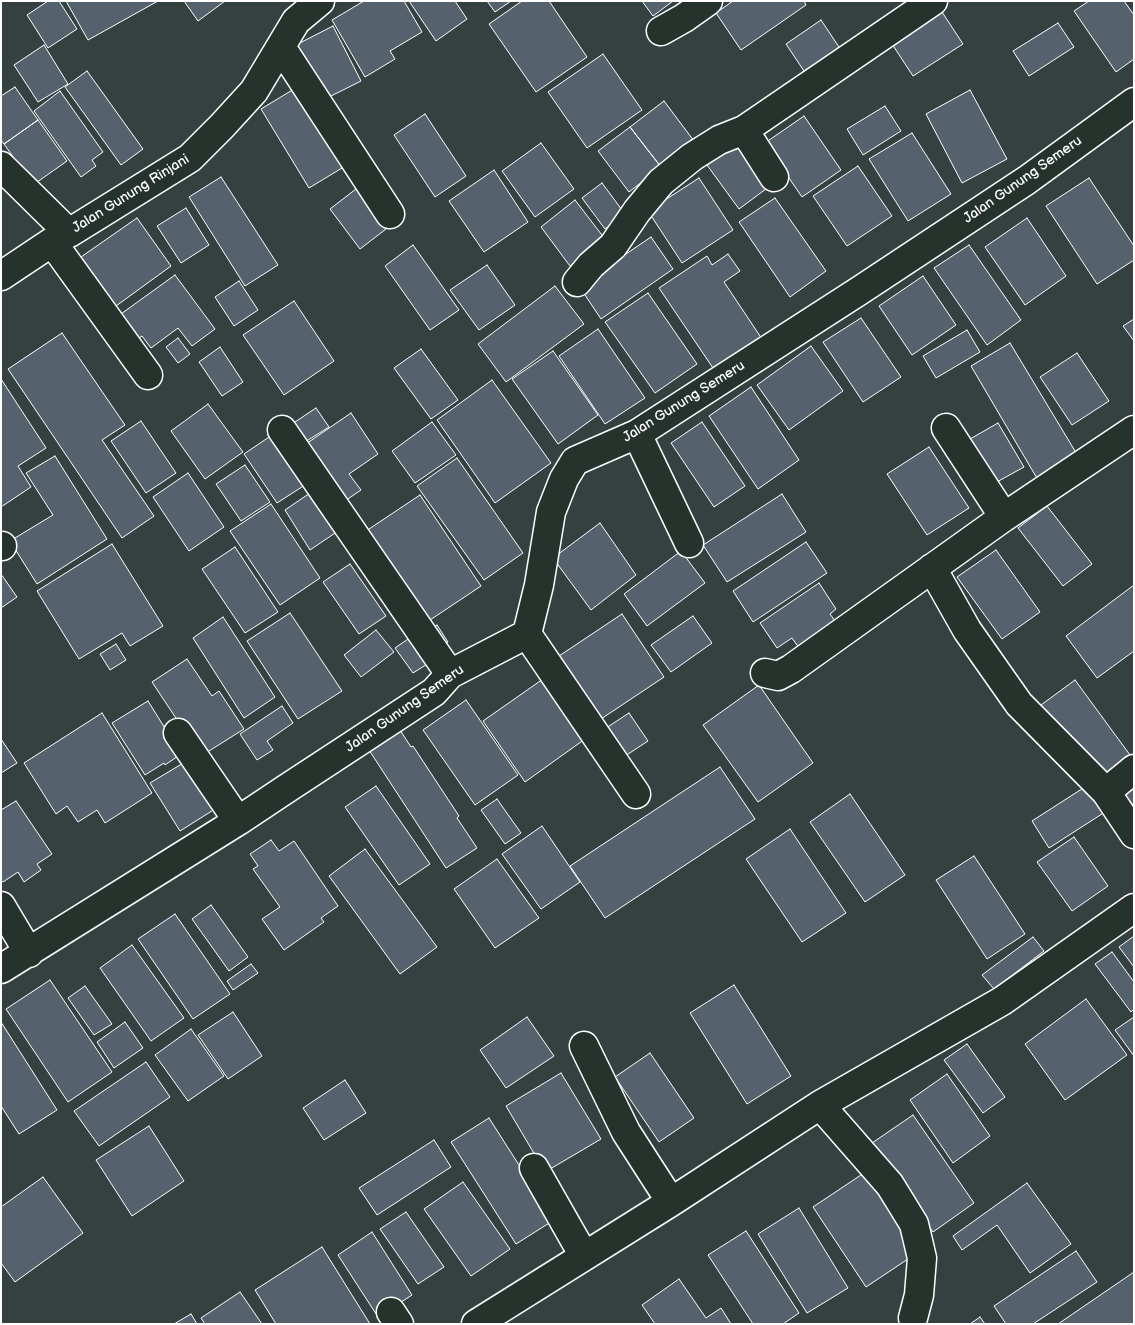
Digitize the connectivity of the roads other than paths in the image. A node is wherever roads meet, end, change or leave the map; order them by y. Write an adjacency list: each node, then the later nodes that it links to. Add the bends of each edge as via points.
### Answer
1 (320, 1): 5 (street, Jalan Gunung Rinjani, via 296,21)
2 (708, 1): 4 (street)
3 (932, 1): 7 (street)
4 (661, 30)
5 (281, 47): 10 (street); 11 (street, Jalan Gunung Rinjani, via 254,91 190,158)
6 (1134, 102): 18 (street, Jalan Gunung Semeru, via 1027,180)
7 (744, 130): 9 (street); 13 (street, via 719,140 661,182 613,246)
8 (1, 166): 11 (street)
9 (774, 177)
10 (390, 214)
11 (61, 237): 12 (street, Jalan Gunung Rinjani); 14 (street)
12 (1, 276)
13 (577, 282)
14 (148, 375)
15 (946, 428): 19 (street)
16 (282, 430): 24 (street)
17 (1134, 430): 19 (street)
18 (637, 434): 20 (street); 22 (street, Jalan Gunung Semeru, via 575,461 564,479 551,512)
19 (1004, 517): 21 (street)
20 (689, 543)
21 (932, 568): 23 (street, via 791,669 778,676); 27 (street, via 967,630 1019,704)
22 (527, 634): 24 (street, Jalan Gunung Semeru); 28 (street)
23 (765, 673)
24 (450, 674): 29 (street, Jalan Gunung Semeru, via 434,692)
25 (178, 733): 29 (street)
26 (1134, 770): 27 (street)
27 (1106, 792): 30 (street)
28 (636, 794)
29 (238, 821): 33 (street, Jalan Gunung Semeru)
30 (1134, 834)
31 (1, 906): 33 (street)
32 (1134, 908): 36 (street, via 1002,1001)
33 (29, 953): 34 (street, Jalan Gunung Semeru)
34 (1, 969)
35 (584, 1046): 38 (street, via 626,1132)
36 (820, 1105): 38 (street); 40 (street, via 890,1185 914,1224 922,1258 919,1295)
37 (534, 1168): 39 (street)
38 (671, 1202): 39 (street)
39 (584, 1256): 41 (street)
40 (913, 1318)
41 (476, 1324)

